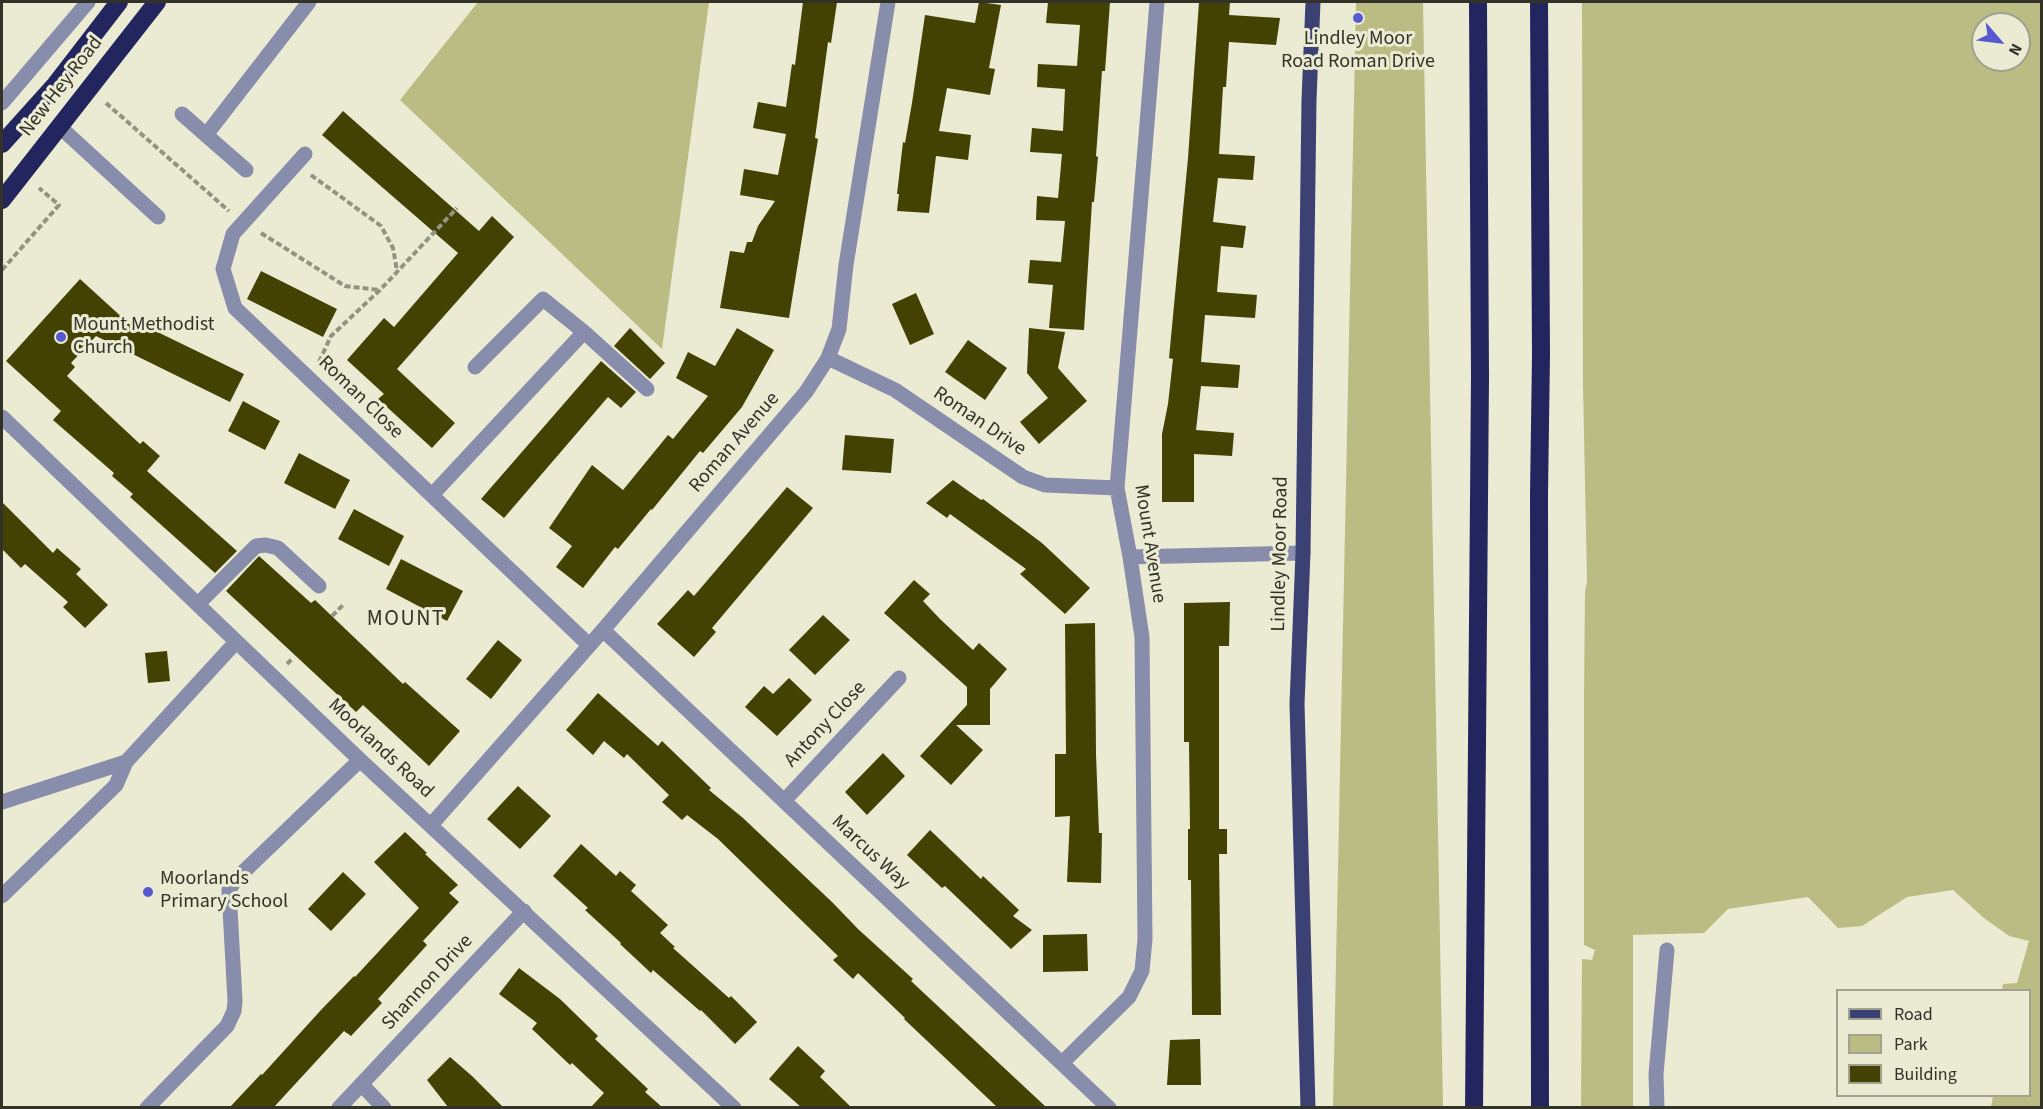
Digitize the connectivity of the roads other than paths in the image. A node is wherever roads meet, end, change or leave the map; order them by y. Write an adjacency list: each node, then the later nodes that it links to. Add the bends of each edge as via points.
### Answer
1 (88, 2): 10 (street, New Hey Road)
2 (119, 2): 14 (highway, New Hey Road, via 55,85)
3 (157, 2): 12 (highway, New Hey Road)
4 (309, 2): 13 (street)
5 (888, 2): 20 (street, Roman Avenue, via 839,329)
6 (1157, 2): 24 (street, Mount Avenue)
7 (1313, 2): 26 (main road, Lindley Moor Road)
8 (1478, 2): 50 (highway, via 1480,377)
9 (1539, 2): 51 (highway)
10 (2, 103)
11 (182, 114): 13 (street)
12 (60, 127): 17 (highway, New Hey Road); 18 (street)
13 (206, 135): 16 (street)
14 (2, 144)
15 (300, 159): 25 (street, Roman Close, via 233,234 223,269 235,308)
16 (246, 170)
17 (2, 200)
18 (158, 217)
19 (584, 332): 21 (street, via 543,299); 22 (street); 25 (street)
20 (828, 358): 24 (street, Roman Drive, via 895,390 1023,477 1045,485); 30 (street, Roman Avenue, via 806,392)
21 (475, 367)
22 (647, 389)
23 (2, 417): 29 (street, Moorlands Road)
24 (1117, 488): 27 (street, Mount Avenue)
25 (432, 495): 32 (street, Roman Close)
26 (1303, 553): 27 (street); 49 (main road, Lindley Moor Road, via 1297,704)
27 (1130, 557): 42 (street, Mount Avenue, via 1142,637 1142,971 1129,997)
28 (319, 586): 29 (street, via 278,548 256,546)
29 (198, 604): 31 (street, Moorlands Road)
30 (603, 630): 32 (street, Roman Avenue); 36 (street, Marcus Way)
31 (236, 642): 34 (street, Moorlands Road); 35 (street)
32 (589, 645): 38 (street, Roman Avenue)
33 (899, 678): 36 (street, Antony Close)
34 (360, 760): 38 (street, Moorlands Road); 44 (street, via 229,890 234,1011 227,1026)
35 (126, 762): 37 (street); 39 (street, via 116,785)
36 (784, 801): 42 (street, Marcus Way)
37 (2, 802)
38 (431, 825): 40 (street, Moorlands Road)
39 (2, 896)
40 (524, 911): 43 (street, Shannon Drive); 47 (street, Moorlands Road)
41 (1667, 950): 52 (street, via 1656,1074)
42 (1062, 1063): 48 (street, Marcus Way)
43 (362, 1084): 45 (street, Shannon Drive); 46 (street)
44 (147, 1107)
45 (339, 1107)
46 (384, 1107)
47 (734, 1107)
48 (1109, 1107)
49 (1308, 1107)
50 (1474, 1107)
51 (1540, 1107)
52 (1657, 1107)

